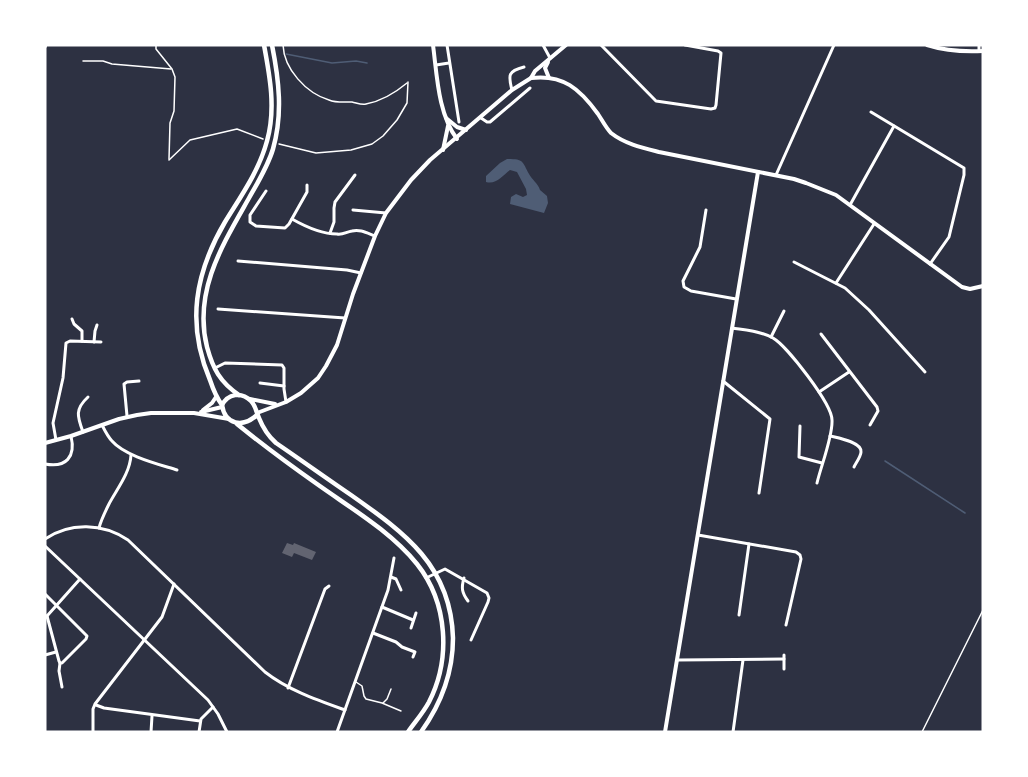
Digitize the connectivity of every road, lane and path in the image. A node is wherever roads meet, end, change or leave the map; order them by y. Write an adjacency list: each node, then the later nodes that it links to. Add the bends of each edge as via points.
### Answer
1 (156, 45): 20 (path, via 159,55)
2 (264, 45): 76 (highway, via 272,95 268,139 252,178 208,255 197,298 198,344)
3 (272, 45): 67 (highway, via 280,108 274,148 216,258 206,293 204,329)
4 (283, 45): 34 (path, via 293,73 314,93 328,100 362,105 384,99 408,82 407,103 397,120 372,144 316,153)
5 (433, 45): 18 (street)
6 (447, 45): 17 (street)
7 (543, 45): 15 (street)
8 (566, 45): 15 (street)
9 (601, 45): 10 (street, via 656,101 715,108 721,53)
10 (685, 45)
11 (834, 45): 37 (street)
12 (927, 45): 14 (street)
13 (979, 45): 14 (street)
14 (981, 51)
15 (550, 58): 21 (street); 22 (street, via 545,68)
16 (83, 61): 20 (path)
17 (449, 63): 18 (street); 28 (street)
18 (436, 65): 26 (street)
19 (524, 67): 24 (street, via 510,75)
20 (172, 69): 32 (path, via 174,111 169,160 190,140 237,129)
21 (531, 78): 22 (street); 24 (street)
22 (549, 78): 36 (street, via 575,88 610,131 639,147)
23 (530, 88): 27 (street, via 490,122)
24 (512, 90): 27 (street)
25 (871, 112): 30 (street)
26 (445, 117): 29 (street); 31 (street)
27 (481, 118): 31 (street)
28 (459, 122)
29 (448, 126): 33 (street); 35 (street)
30 (894, 126): 41 (street); 51 (street, via 964,168 949,237)
31 (466, 130): 33 (street)
32 (255, 136)
33 (457, 139): 35 (street)
34 (287, 146)
35 (442, 150): 44 (street, via 420,170)
36 (758, 172): 37 (street); 55 (street)
37 (776, 175): 41 (street, via 823,189)
38 (355, 176): 47 (street, via 335,202)
39 (307, 185): 45 (street)
40 (266, 191): 45 (street, via 250,215 250,222 285,228)
41 (849, 205): 46 (street)
42 (353, 210): 44 (street)
43 (706, 210): 55 (street, via 700,247 684,285 691,291)
44 (386, 213): 48 (street)
45 (292, 219): 47 (street, via 307,228)
46 (874, 224): 51 (street); 53 (street)
47 (330, 233): 48 (street, via 361,230)
48 (375, 236): 52 (street)
49 (238, 261): 52 (street)
50 (794, 262): 53 (street)
51 (930, 264): 54 (street, via 966,289)
52 (361, 273): 58 (street)
53 (837, 283): 69 (street, via 869,310)
54 (983, 286)
55 (736, 299): 61 (street)
56 (218, 309): 58 (street)
57 (784, 311): 63 (street)
58 (346, 318): 79 (street, via 326,366 309,386)
59 (72, 319): 64 (street, via 82,331)
60 (97, 324): 65 (street)
61 (732, 328): 63 (street); 71 (street)
62 (821, 334): 68 (street)
63 (771, 337): 74 (street)
64 (82, 341): 65 (street); 92 (street, via 65,344 63,378 53,423)
65 (94, 342): 66 (street)
66 (101, 342)
67 (214, 368): 73 (street, via 225,363 282,365); 75 (highway)
68 (849, 372): 74 (street); 87 (street, via 877,407)
69 (925, 372)
70 (140, 381): 84 (street, via 124,384)
71 (723, 381): 100 (street, via 770,419); 102 (street)
72 (260, 383): 73 (street)
73 (284, 386): 79 (street)
74 (819, 392): 91 (street, via 831,410)
75 (239, 395): 78 (highway); 81 (highway, via 231,395)
76 (216, 397): 81 (highway); 82 (street)
77 (88, 398): 89 (street, via 78,411)
78 (249, 399): 80 (street); 83 (highway)
79 (286, 402): 80 (street)
80 (279, 404): 83 (street)
81 (222, 406): 82 (street); 85 (highway)
82 (197, 412): 84 (street); 85 (street)
83 (257, 414): 85 (highway, via 246,423); 107 (highway, via 276,443 385,519 413,543)
84 (127, 416): 86 (street)
85 (231, 420): 109 (highway, via 390,536)
86 (102, 425): 89 (street); 94 (street, via 114,444)
87 (870, 425)
88 (800, 426): 95 (street, via 798,457)
89 (82, 432): 90 (street)
90 (71, 436): 92 (street); 96 (street, via 73,447 68,459 57,465)
91 (830, 436): 95 (street); 97 (street, via 858,445 861,452)
92 (56, 440): 93 (street)
93 (45, 443)
94 (131, 455): 98 (street); 101 (street, via 123,481)
95 (822, 463): 99 (street)
96 (45, 464)
97 (854, 467)
98 (177, 470)
99 (817, 483)
100 (759, 493)
101 (99, 528): 103 (street, via 69,528); 112 (street, via 128,540)
102 (698, 535): 104 (street); 132 (street)
103 (45, 539)
104 (749, 544): 121 (street); 124 (street, via 800,555)
105 (45, 546): 111 (street)
106 (394, 558): 108 (street)
107 (435, 572): 109 (street); 110 (street, via 445,569); 153 (highway, via 450,609 453,651 443,692)
108 (391, 577): 114 (street); 118 (street)
109 (426, 578): 152 (highway, via 440,611 444,641 440,674 430,700)
110 (464, 578): 116 (street, via 461,588); 127 (street, via 489,598)
111 (80, 579): 117 (street); 128 (street)
112 (174, 584): 128 (street, via 162,617); 138 (street, via 265,672)
113 (329, 586): 138 (street)
114 (401, 590)
115 (45, 594): 117 (street)
116 (468, 601)
117 (57, 605): 122 (street); 134 (street, via 87,637)
118 (382, 607): 123 (street); 126 (street)
119 (983, 610): 156 (lane)
120 (416, 613): 123 (street)
121 (739, 615)
122 (46, 616): 129 (street)
123 (413, 620): 125 (street)
124 (786, 625)
125 (411, 628)
126 (373, 633): 131 (street, via 415,652); 136 (street)
127 (471, 640)
128 (144, 641): 141 (street); 142 (street)
129 (56, 652): 130 (street); 134 (street)
130 (45, 655)
131 (412, 657)
132 (678, 660): 133 (street); 154 (street)
133 (743, 660): 135 (street, via 784,657); 155 (street)
134 (60, 663): 137 (street)
135 (784, 669)
136 (355, 682): 140 (lane, via 362,686 366,699); 143 (street)
137 (62, 687)
138 (288, 688): 143 (street)
139 (391, 689): 140 (lane)
140 (382, 703): 144 (lane)
141 (95, 704): 145 (street); 147 (street)
142 (213, 707): 146 (street); 150 (street)
143 (345, 710): 151 (street)
144 (401, 711)
145 (152, 716): 146 (street); 148 (street)
146 (200, 721): 149 (street)
147 (93, 732)
148 (151, 732)
149 (199, 732)
150 (227, 732)
151 (337, 732)
152 (408, 732)
153 (421, 732)
154 (665, 732)
155 (733, 732)
156 (922, 732)

